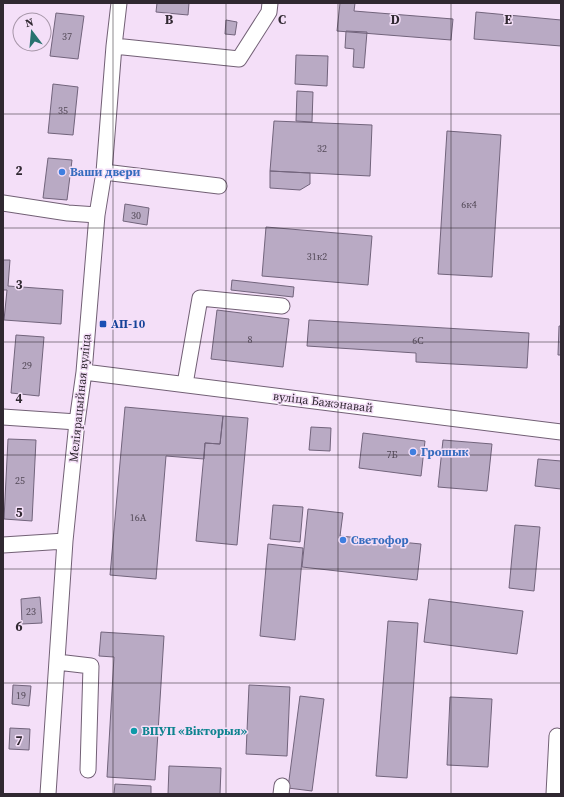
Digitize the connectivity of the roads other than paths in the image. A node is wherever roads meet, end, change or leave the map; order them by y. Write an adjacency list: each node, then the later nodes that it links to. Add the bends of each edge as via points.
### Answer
1 (119, 3): 3 (street, Меліярацыйная вуліца)
2 (270, 3): 3 (street, via 269,12 239,59)
3 (114, 46): 4 (street, Меліярацыйная вуліца)
4 (104, 172): 5 (street); 7 (street, Меліярацыйная вуліца)
5 (219, 186)
6 (3, 203): 7 (street)
7 (97, 215): 9 (street, Меліярацыйная вуліца)
8 (282, 306): 10 (street, via 200,298)
9 (84, 372): 10 (street, вуліца Бажэнавай); 12 (street, Меліярацыйная вуліца)
10 (185, 384): 14 (street, вуліца Бажэнавай)
11 (3, 417): 12 (street)
12 (77, 422): 15 (street, Меліярацыйная вуліца)
13 (561, 426): 14 (street)
14 (561, 432)
15 (66, 541): 16 (street); 17 (street, Меліярацыйная вуліца)
16 (3, 545)
17 (57, 662): 19 (street, via 91,666); 20 (street, Меліярацыйная вуліца)
18 (557, 736): 21 (street)
19 (88, 770)
20 (48, 794)
21 (554, 794)

